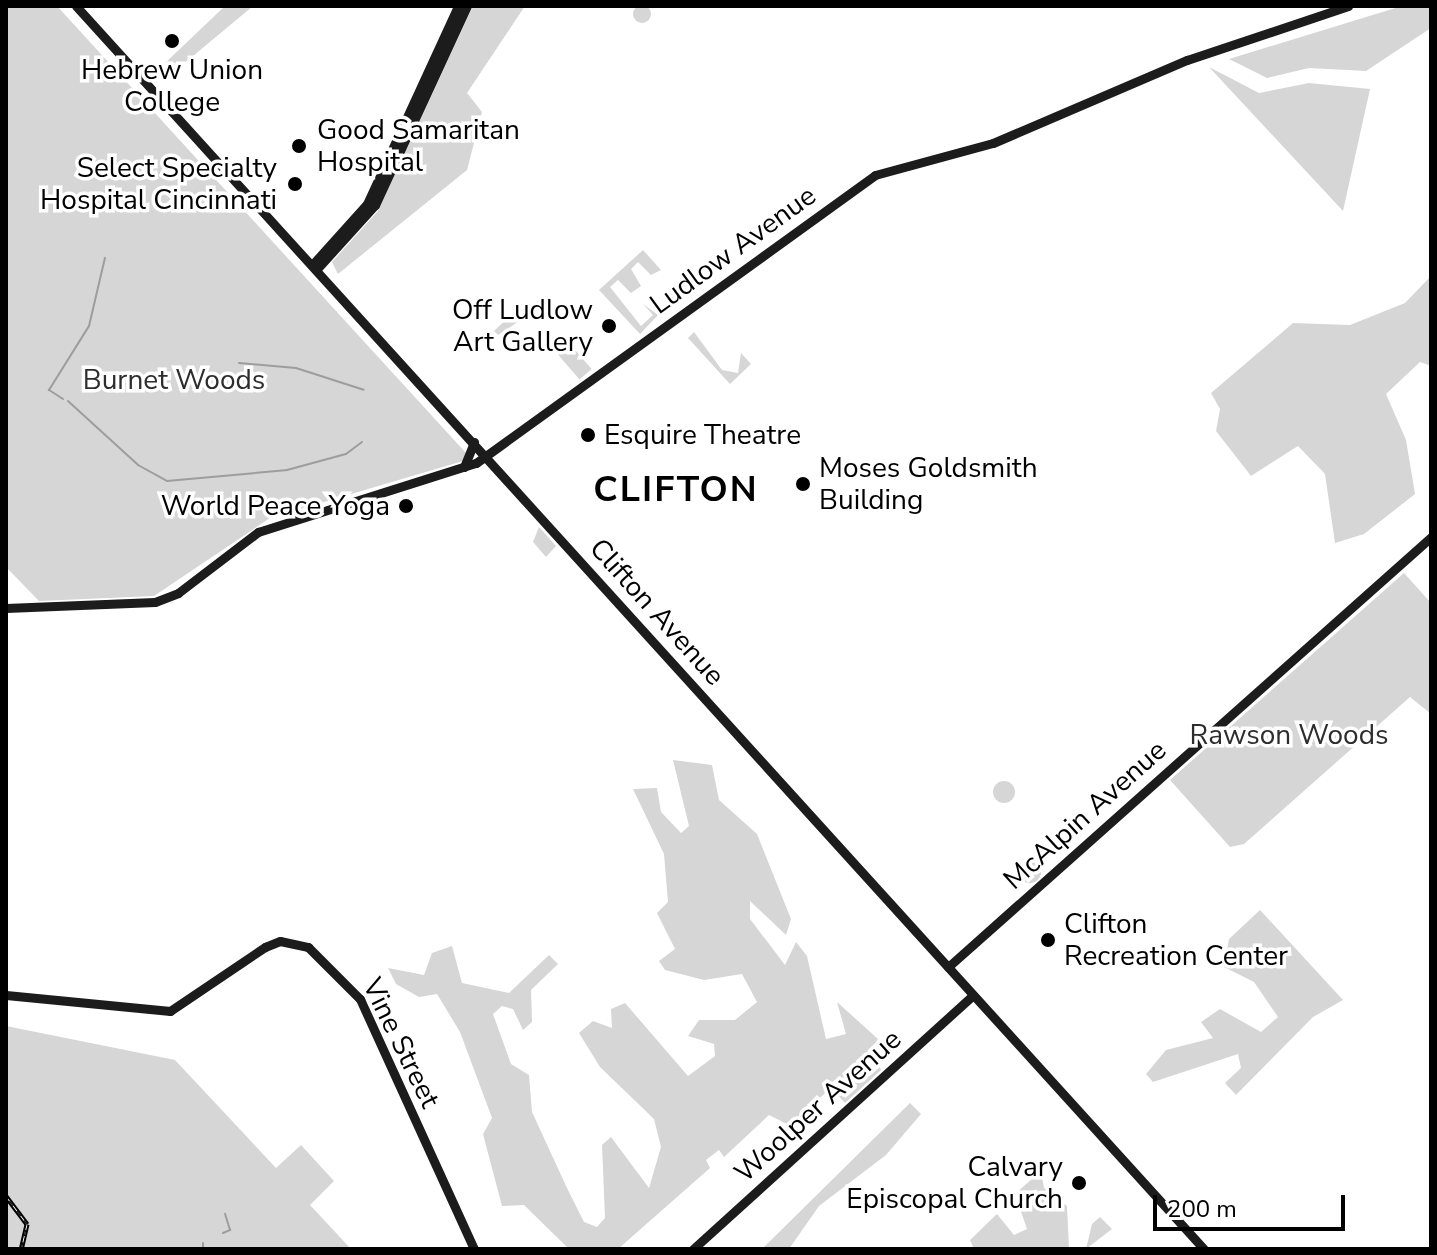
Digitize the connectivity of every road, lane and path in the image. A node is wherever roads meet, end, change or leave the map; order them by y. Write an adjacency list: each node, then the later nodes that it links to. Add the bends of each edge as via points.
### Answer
1 (76, 6): 5 (main road, Clifton Avenue)
2 (458, 6): 5 (main road, via 367,204)
3 (467, 6): 5 (main road, via 375,205)
4 (1348, 6): 7 (main road, Ludlow Avenue, via 1187,60 993,143 875,175)
5 (314, 268): 6 (main road, Clifton Avenue)
6 (474, 442): 7 (main road, Clifton Avenue); 8 (main road)
7 (487, 456): 8 (main road, Ludlow Avenue); 11 (main road, Clifton Avenue)
8 (464, 467): 10 (main road, Ludlow Avenue, via 258,532 178,593 141,605)
9 (1431, 537): 11 (main road, McAlpin Avenue)
10 (6, 608)
11 (948, 967): 13 (main road, Clifton Avenue)
12 (6, 995): 14 (main road, Vine Street, via 170,1011 265,947 280,941 308,947 360,999)
13 (973, 995): 15 (main road, Woolper Avenue); 16 (main road, Clifton Avenue)
14 (474, 1249)
15 (693, 1249)
16 (1204, 1249)

